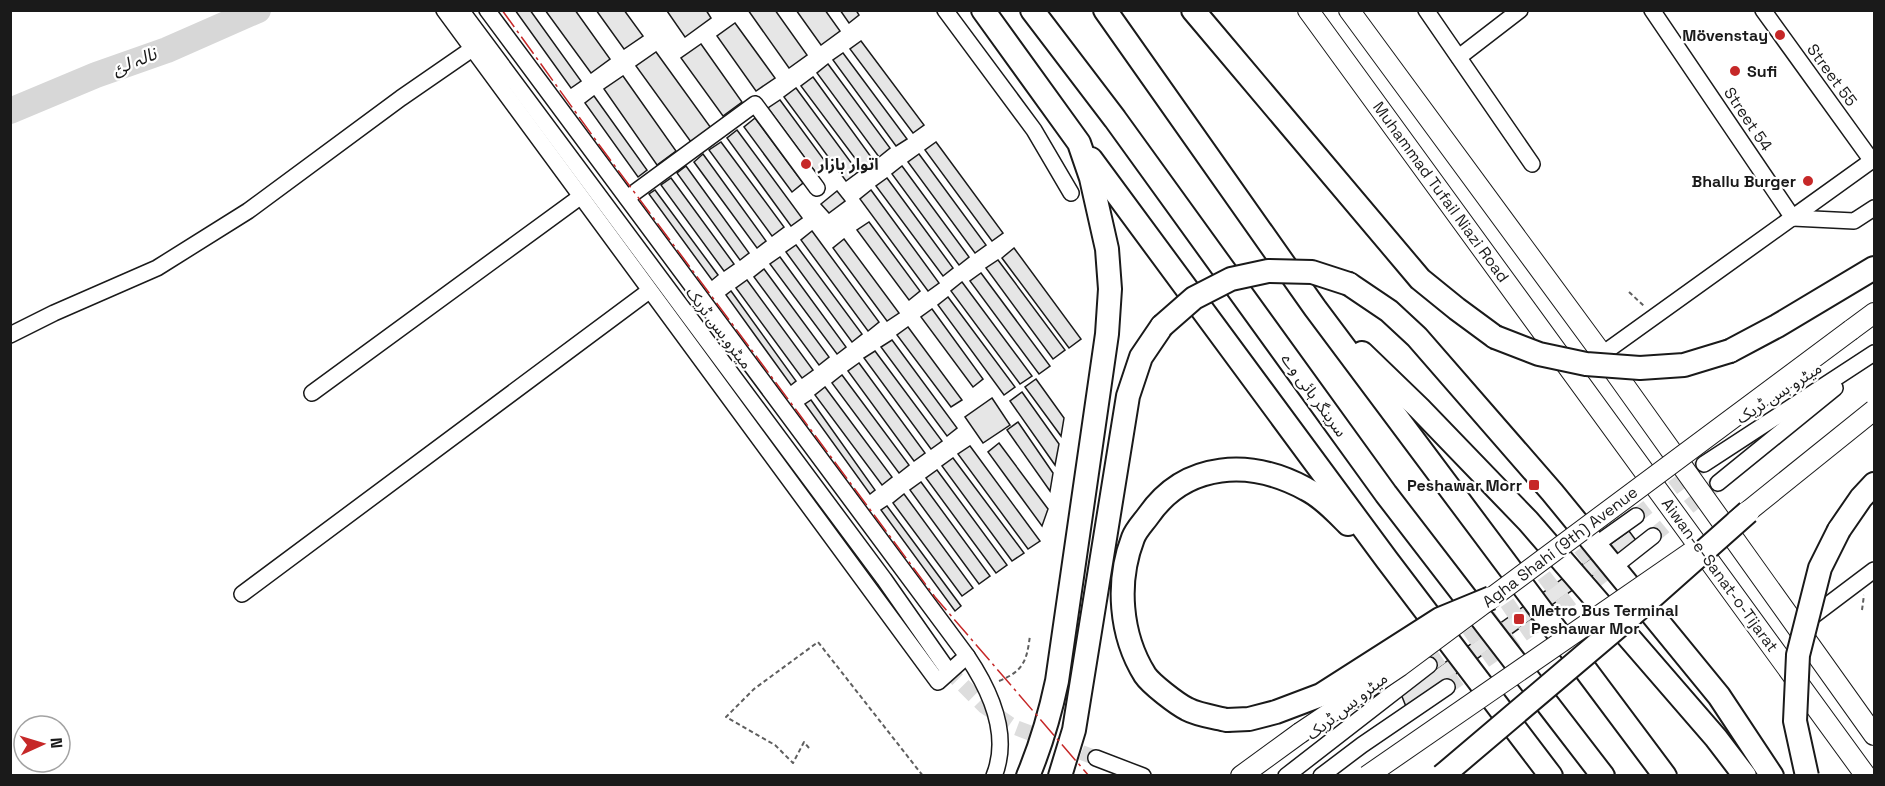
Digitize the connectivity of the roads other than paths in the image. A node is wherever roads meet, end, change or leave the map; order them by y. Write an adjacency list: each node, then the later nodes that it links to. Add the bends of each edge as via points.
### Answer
1 (444, 10): 15 (street)
2 (461, 10): 52 (street, میٹرو بس ٹریک)
3 (487, 10): 23 (street)
4 (945, 10): 21 (street, via 1034,130)
5 (983, 10): 17 (highway)
6 (1032, 10): 66 (highway, سرینگر ہائی وے, via 1115,118 1386,494)
7 (1106, 10): 28 (highway)
8 (1193, 10): 26 (highway, bridge, via 1420,279 1495,337 1539,354 1586,364 1640,368 1684,365 1730,351)
9 (1308, 10): 33 (main road, Muhammad Tufail Niazi Road)
10 (1349, 10): 31 (main road, Aiwan-e-Sanat-o-Tijarat)
11 (1426, 10): 16 (street)
12 (1520, 10): 16 (street)
13 (1652, 10): 25 (street, Street 54)
14 (1762, 10): 18 (street, Street 55)
15 (472, 49): 22 (street); 30 (street, via 248,211 157,268)
16 (1459, 57): 19 (street)
17 (1078, 143): 44 (highway); 57 (highway, via 1091,178 1107,249 1107,334 1057,681 1050,716)
18 (1873, 160): 25 (street)
19 (1532, 164)
20 (817, 188): 23 (street, via 755,104)
21 (1071, 193)
22 (580, 197): 27 (street); 34 (street)
23 (627, 198): 50 (street)
24 (1875, 208): 25 (street, via 1854,221)
25 (1793, 218): 31 (street)
26 (1875, 268)
27 (649, 291): 47 (street); 50 (street, via 938,682)
28 (1315, 308): 67 (highway); 68 (highway, via 1528,521)
29 (1875, 313): 48 (main road, Agha Shahi (9th) Avenue, bridge)
30 (10, 335)
31 (1602, 354): 33 (street); 49 (main road, Aiwan-e-Sanat-o-Tijarat)
32 (1875, 355): 36 (street, میٹرو بس ٹریک); 37 (street, میٹرو بس ٹریک)
33 (1574, 374): 43 (main road, Aiwan-e-Sanat-o-Tijarat)
34 (312, 393)
35 (1875, 410): 39 (main road, bridge)
36 (1704, 464)
37 (1718, 483)
38 (1875, 484): 70 (highway, bridge, via 1839,530 1820,568 1798,656 1795,721)
39 (1749, 512): 43 (main road, bridge); 64 (highway, bridge)
40 (1636, 516): 42 (street)
41 (1653, 536): 45 (street)
42 (1605, 538)
43 (1700, 546): 63 (main road, bridge); 71 (main road, Aiwan-e-Sanat-o-Tijarat)
44 (1387, 560): 48 (highway, bridge, via 1308,490 1275,475 1240,470 1206,472 1177,485 1154,507 1133,537 1124,573 1123,613 1131,645 1146,676 1188,710 1227,720 1249,719 1321,695 1440,619); 65 (highway)
45 (1620, 562)
46 (1875, 570): 49 (street)
47 (242, 594)
48 (1491, 598): 60 (main road, Agha Shahi (9th) Avenue, bridge)
49 (1797, 628): 54 (main road, Aiwan-e-Sanat-o-Tijarat)
50 (968, 656): 56 (street, via 993,703 999,727 1000,748)
51 (1430, 665): 61 (street, میٹرو بس ٹریک)
52 (947, 669)
53 (1447, 687): 62 (street)
54 (1875, 735)
55 (1096, 758): 59 (street)
56 (994, 776)
57 (1028, 776)
58 (1060, 776): 69 (highway, bridge, via 1074,730 1128,396 1142,357 1162,326 1194,298 1231,279 1268,271 1312,272 1348,284 1389,311 1418,338 1552,492 1719,696)
59 (1143, 776)
60 (1241, 776)
61 (1286, 776)
62 (1321, 776)
63 (1366, 776)
64 (1442, 776)
65 (1551, 776)
66 (1603, 776)
67 (1665, 776)
68 (1745, 776)
69 (1772, 776)
70 (1807, 776)
71 (1866, 776)

